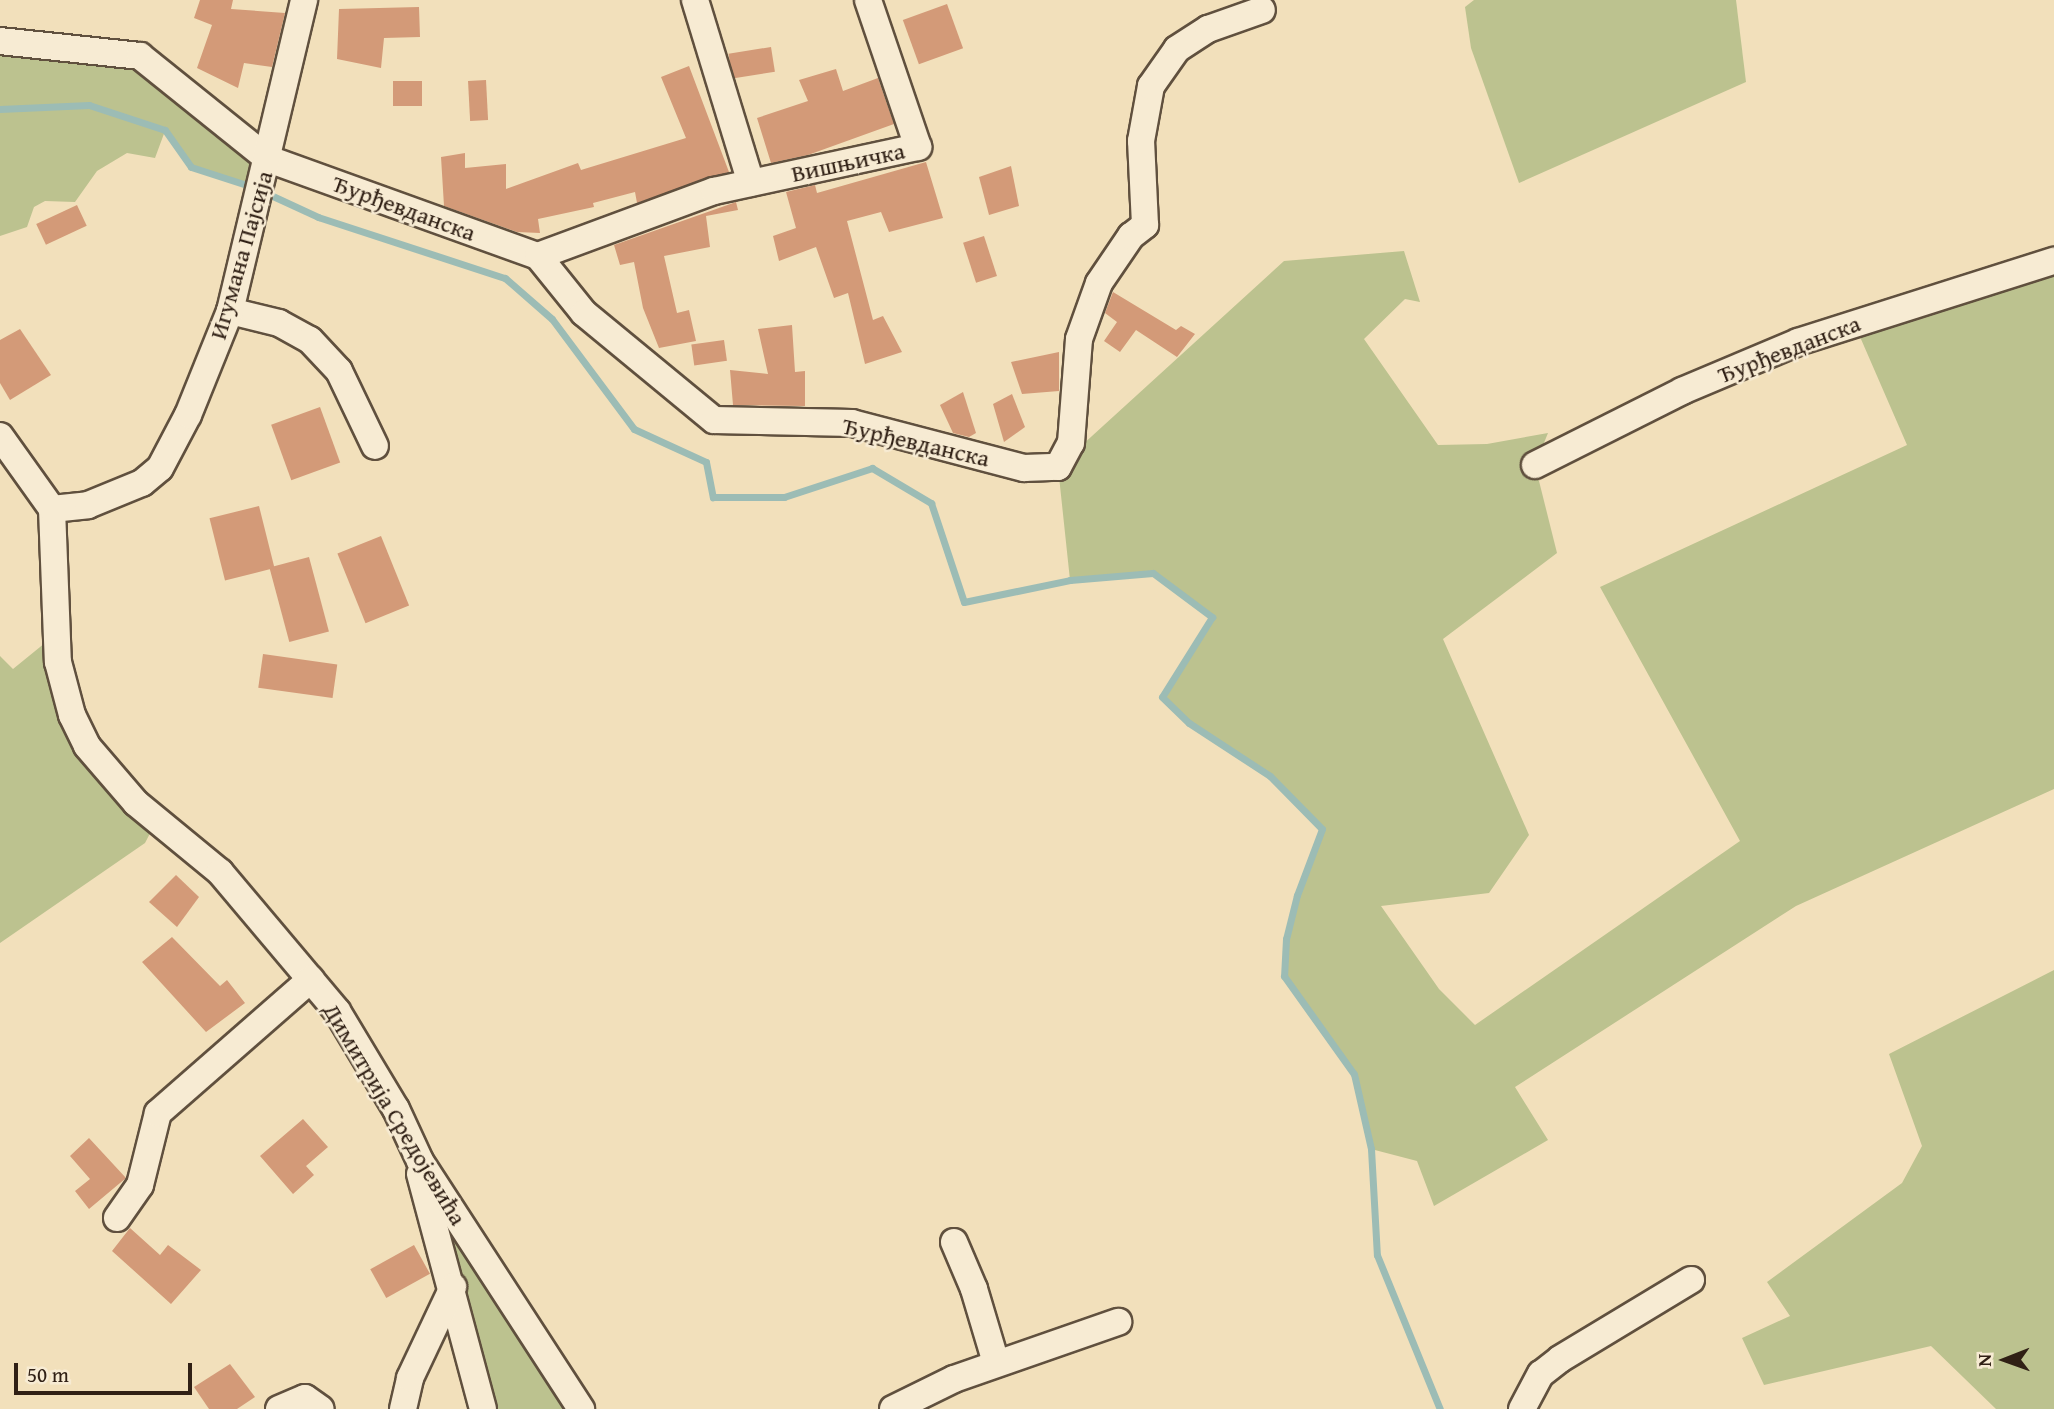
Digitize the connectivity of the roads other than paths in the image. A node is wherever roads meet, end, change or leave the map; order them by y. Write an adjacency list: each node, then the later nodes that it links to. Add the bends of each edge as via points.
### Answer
1 (304, 0): 6 (street, Игумана Пајсија)
2 (695, 0): 7 (street)
3 (867, 0): 7 (street, Вишњичка, via 918,147)
4 (1262, 10): 8 (street, Ђурђевданска, via 1208,29 1177,49 1151,86 1141,141 1145,225 1131,236 1099,282 1083,327 1071,443 1058,467 1024,468 852,424 714,420 584,313)
5 (0, 41): 6 (street, Ђурђевданска, via 140,57)
6 (268, 159): 8 (street, Ђурђевданска); 10 (street, Игумана Пајсија)
7 (751, 183): 8 (street, Вишњичка, via 714,191)
8 (538, 256)
9 (2054, 261): 13 (street, Ђурђевданска, via 1798,342 1647,407)
10 (230, 312): 12 (street, via 279,323 310,340 339,371); 14 (street, Игумана Пајсија, via 188,415 160,468 127,493 88,505)
11 (0, 436): 14 (street)
12 (374, 446)
13 (1535, 465)
14 (52, 509): 15 (street, Димитрија Средојевића, via 58,662 72,715 88,746 136,803 220,872)
15 (311, 979): 16 (street, Димитрија Средојевића, via 337,1011 396,1109); 17 (street, via 158,1113 140,1185)
16 (419, 1161): 20 (street, via 420,1187); 27 (street, Димитрија Средојевића)
17 (117, 1218)
18 (954, 1242): 22 (street)
19 (1691, 1280): 29 (street, via 1560,1359 1534,1383)
20 (453, 1287): 25 (street, via 410,1378); 26 (street)
21 (1118, 1322): 22 (street, via 1048,1350)
22 (996, 1363): 28 (street)
23 (279, 1409): 24 (street, via 305,1398)
24 (321, 1409)
25 (403, 1409)
26 (483, 1409)
27 (581, 1409)
28 (893, 1409)
29 (1522, 1409)

